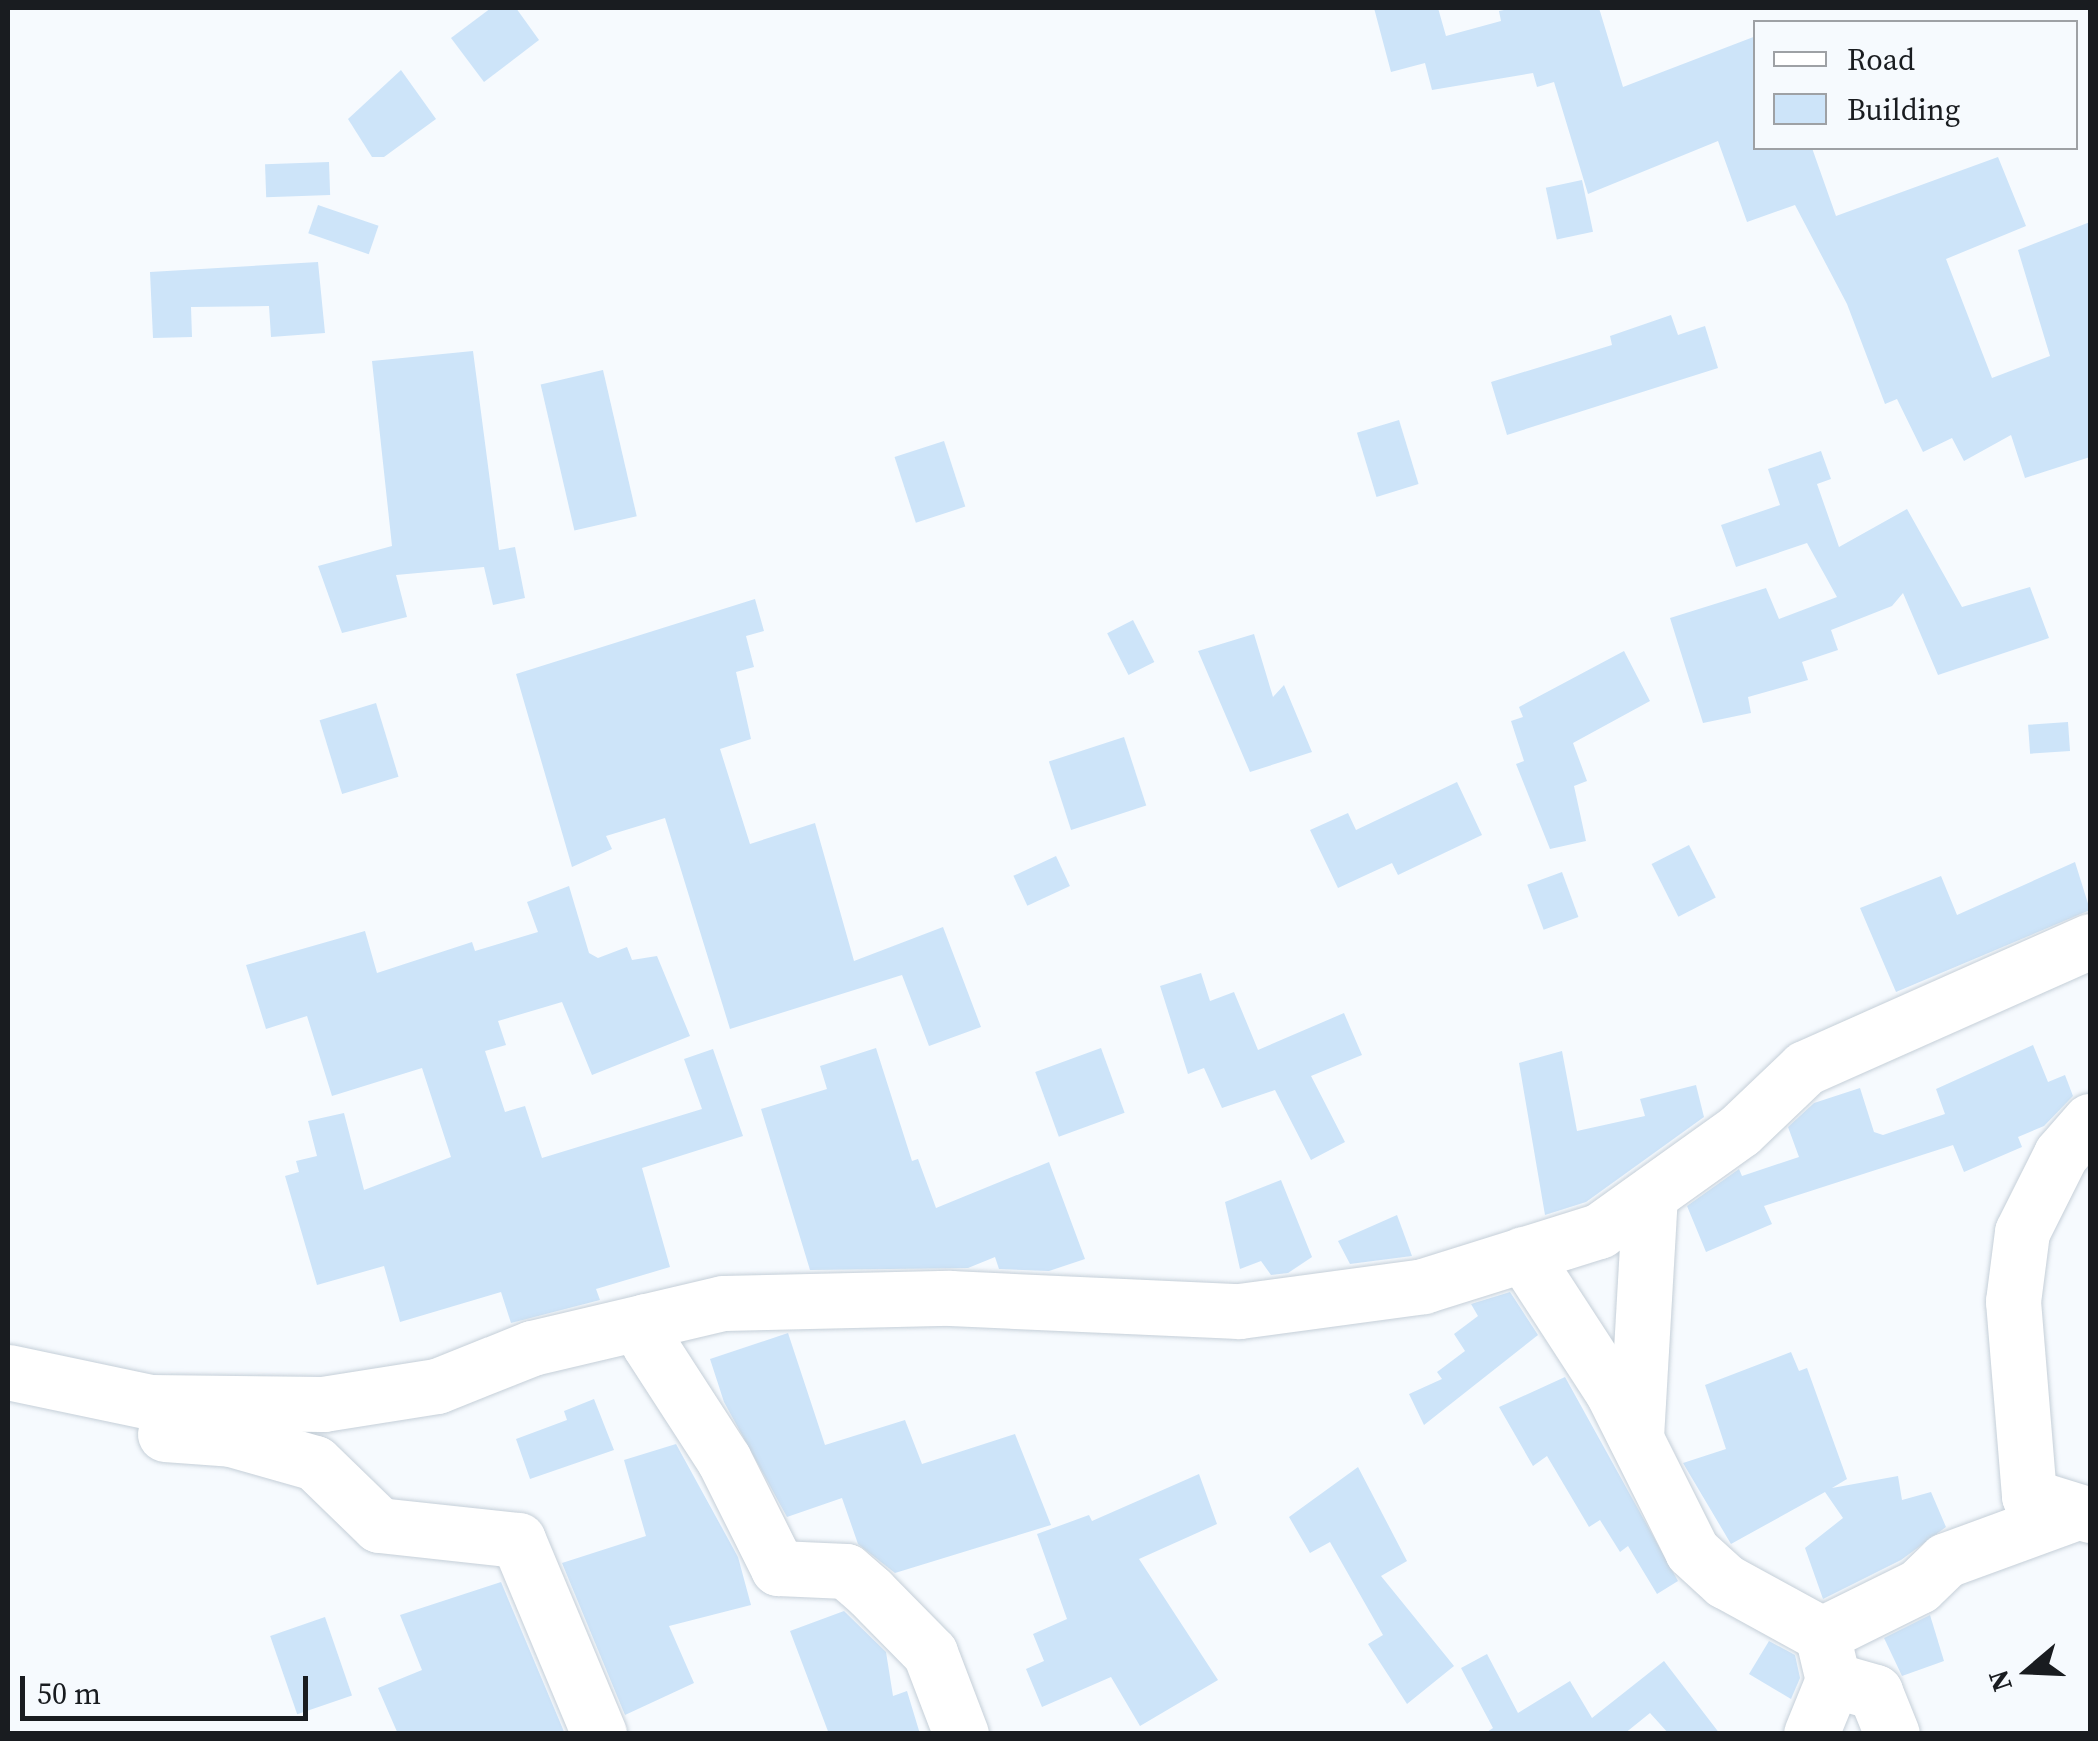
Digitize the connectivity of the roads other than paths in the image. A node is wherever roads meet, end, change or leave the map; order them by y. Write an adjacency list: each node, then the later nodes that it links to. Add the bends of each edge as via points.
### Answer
1 (2090, 941): 3 (street, via 1804,1068 1740,1130)
2 (2090, 1121): 9 (street, via 2061,1154 2022,1232 2013,1301)
3 (1650, 1196): 4 (street, via 1599,1231); 8 (street)
4 (1523, 1254): 5 (street, via 1423,1286 1239,1311 852,1298 723,1303); 8 (street)
5 (646, 1321): 7 (street, via 532,1348 437,1386 323,1404 150,1402); 12 (street, via 649,1344 724,1460 778,1568 846,1571 870,1592 930,1653)
6 (8, 1372): 7 (street)
7 (69, 1384): 11 (street, via 131,1431 231,1439 314,1463 379,1525 518,1540)
8 (1636, 1436): 10 (street, via 1692,1551)
9 (2065, 1507): 10 (street, via 1946,1560)
10 (1828, 1657): 13 (street); 14 (street, via 1875,1692)
11 (599, 1734)
12 (961, 1734)
13 (1811, 1734)
14 (1892, 1734)

